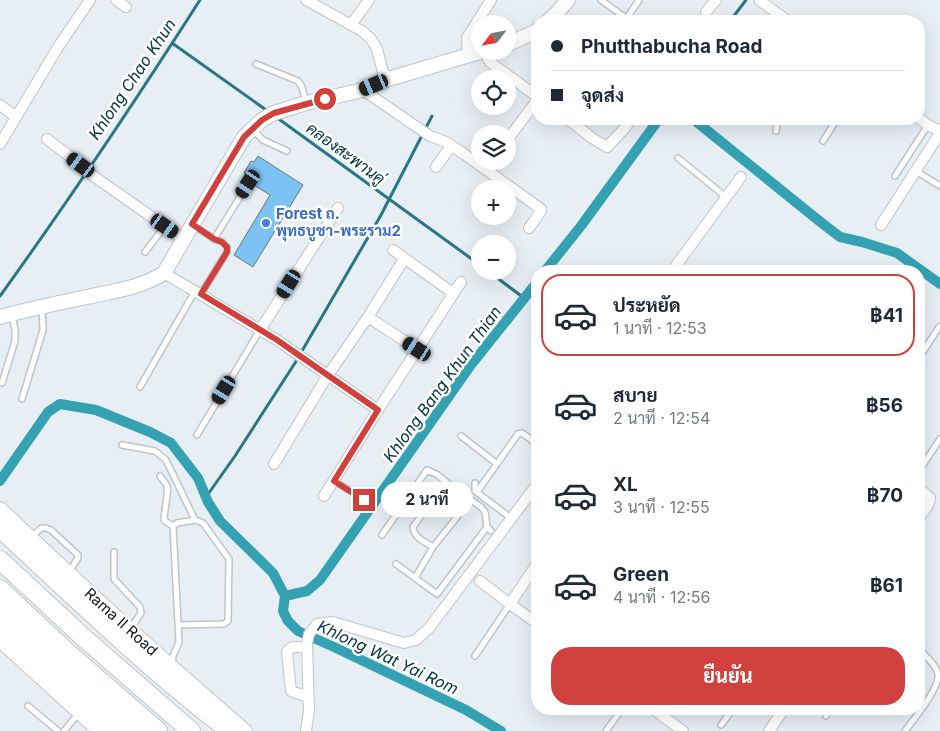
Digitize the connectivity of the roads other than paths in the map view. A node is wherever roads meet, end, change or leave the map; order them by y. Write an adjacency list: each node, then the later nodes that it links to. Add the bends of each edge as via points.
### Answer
1 (90, 0): 30 (street)
2 (116, 0): 11 (street)
3 (306, 0): 17 (street)
4 (369, 0): 17 (street)
5 (491, 0): 21 (street, via 467,38)
6 (568, 0): 13 (main road)
7 (601, 0): 14 (lane)
8 (639, 0): 15 (lane)
9 (716, 0): 12 (street)
10 (759, 0): 16 (street)
11 (126, 7)
12 (706, 12)
13 (555, 15)
14 (621, 15)
15 (631, 15)
16 (780, 15)
17 (351, 25): 24 (street, via 371,39)
18 (531, 34): 19 (main road)
19 (516, 40)
20 (471, 55): 21 (main road)
21 (468, 56): 24 (main road)
22 (489, 60): 26 (street)
23 (256, 64): 27 (lane, via 298,80)
24 (385, 80): 25 (main road)
25 (363, 90): 27 (main road); 44 (street, via 430,136)
26 (531, 93)
27 (306, 103): 31 (main road)
28 (0, 105): 30 (street)
29 (531, 108): 38 (street)
30 (16, 117): 43 (street)
31 (263, 121): 45 (lane, via 263,140); 55 (main road, via 244,137)
32 (925, 123): 37 (street)
33 (576, 125): 34 (street, via 607,147)
34 (627, 125)
35 (777, 125): 39 (lane)
36 (834, 125): 42 (lane)
37 (928, 125): 40 (street); 49 (lane)
38 (516, 128)
39 (776, 132)
40 (940, 132): 48 (street)
41 (47, 140): 57 (street)
42 (823, 142)
43 (0, 144)
44 (451, 146): 47 (street); 58 (street, via 541,209)
45 (287, 151)
46 (678, 158): 53 (lane)
47 (436, 167)
48 (916, 171): 52 (lane); 56 (street)
49 (896, 176)
50 (741, 177): 53 (street)
51 (248, 184): 60 (lane)
52 (940, 186)
53 (727, 197): 64 (street)
54 (338, 208): 73 (street)
55 (192, 224): 59 (main road); 60 (lane)
56 (881, 225)
57 (165, 226): 59 (street); 62 (lane)
58 (529, 228)
59 (183, 239): 65 (main road)
60 (214, 239): 68 (lane, via 227,247 227,252)
61 (393, 250): 63 (street)
62 (145, 252)
63 (404, 259): 67 (street); 71 (street)
64 (676, 265)
65 (164, 273): 68 (street); 69 (main road, via 136,286)
66 (461, 282): 67 (street)
67 (453, 292): 74 (street)
68 (198, 293): 73 (street); 78 (lane)
69 (42, 306): 70 (main road); 79 (lane, via 43,330)
70 (5, 316): 77 (lane, via 15,330 15,341)
71 (368, 317): 74 (street); 76 (street)
72 (939, 327): 75 (lane)
73 (260, 330): 76 (street); 81 (lane)
74 (417, 349): 80 (street)
75 (925, 349)
76 (328, 375): 80 (street); 88 (street)
77 (2, 383)
78 (140, 387)
79 (22, 399)
80 (378, 410): 90 (street)
81 (197, 435)
82 (461, 436): 87 (lane)
83 (940, 439): 86 (lane)
84 (531, 440): 87 (lane, via 519,433)
85 (122, 446): 102 (lane, via 155,451 166,460)
86 (925, 462)
87 (496, 463): 93 (lane)
88 (274, 464)
89 (160, 476): 104 (lane, via 168,489 164,520)
90 (334, 481): 96 (street); 97 (lane)
91 (446, 482): 105 (lane, via 426,471); 107 (lane, via 413,527 415,535); 117 (lane, via 481,507 489,529)
92 (475, 482): 93 (lane)
93 (477, 492): 101 (lane)
94 (531, 492): 101 (street)
95 (925, 493): 99 (street, via 930,500)
96 (324, 496)
97 (364, 500)
98 (0, 509): 103 (main road, Rama II Road)
99 (925, 509)
100 (457, 517): 107 (lane)
101 (511, 518): 118 (street)
102 (195, 520): 104 (lane); 123 (lane, via 203,523 229,559 228,621 224,624)
103 (5, 524): 106 (main road, Rama II Road); 140 (highway, via 100,621)
104 (173, 526): 123 (lane)
105 (382, 535)
106 (31, 538): 113 (main road, Rama II Road); 113 (lane, via 41,528 46,528 78,554)
107 (433, 548): 114 (lane)
108 (0, 551): 148 (highway, Rama II Road)
109 (114, 552): 124 (lane, via 114,579 140,607 141,613)
110 (0, 560): 147 (highway)
111 (396, 564): 114 (lane)
112 (531, 572): 119 (street)
113 (68, 573): 124 (main road, Rama II Road)
114 (415, 578): 117 (lane)
115 (480, 581): 119 (street)
116 (0, 589): 146 (highway)
117 (437, 594): 118 (lane)
118 (448, 603): 126 (street, via 416,640 404,643 333,622 317,624 309,634)
119 (510, 604): 121 (street); 127 (lane)
120 (0, 608): 145 (highway)
121 (531, 619)
122 (0, 622): 144 (highway)
123 (178, 625): 129 (lane, via 179,642)
124 (129, 630): 129 (main road, Rama II Road)
125 (0, 640): 133 (main road)
126 (307, 646): 130 (street); 130 (street, via 293,647 287,652 291,691)
127 (475, 656)
128 (925, 656): 131 (lane, via 936,668 939,678)
129 (171, 668): 149 (main road, Rama II Road)
130 (308, 696): 150 (street)
131 (925, 705)
132 (28, 706): 141 (lane)
133 (79, 713): 142 (lane); 143 (main road)
134 (618, 715): 151 (lane)
135 (661, 715): 152 (street)
136 (729, 715): 139 (lane)
137 (777, 715): 153 (street)
138 (917, 715): 154 (lane)
139 (722, 725)
140 (226, 729)
141 (58, 731)
142 (64, 731)
143 (100, 731)
144 (120, 731)
145 (140, 731)
146 (158, 731)
147 (191, 731)
148 (200, 731)
149 (245, 731)
150 (306, 731)
151 (606, 731)
152 (683, 731)
153 (769, 731)
154 (905, 731)

